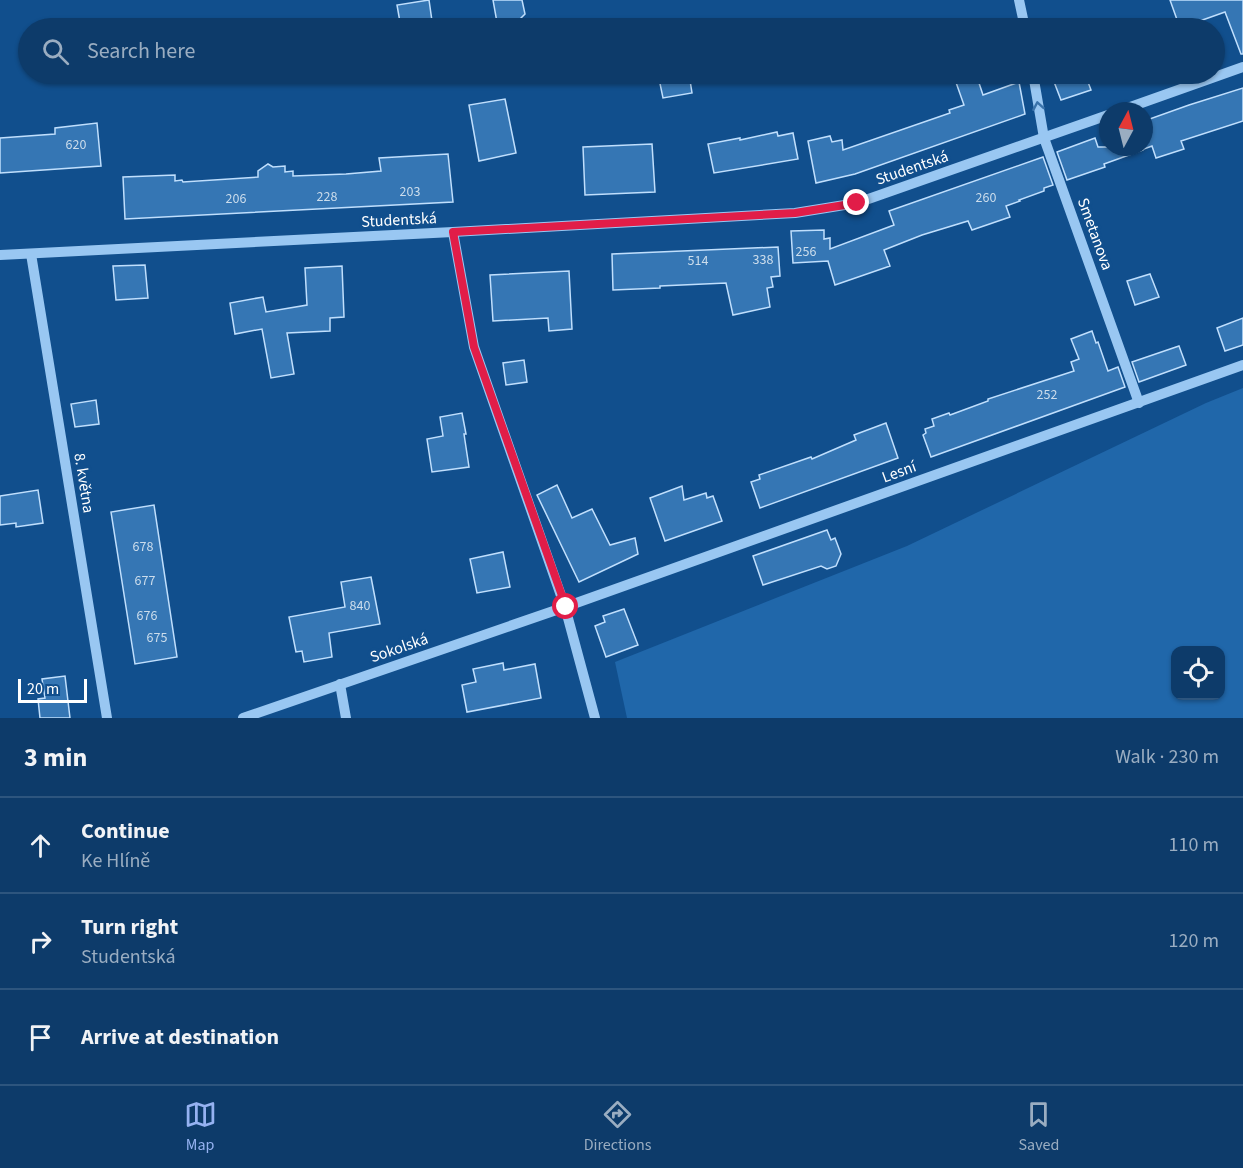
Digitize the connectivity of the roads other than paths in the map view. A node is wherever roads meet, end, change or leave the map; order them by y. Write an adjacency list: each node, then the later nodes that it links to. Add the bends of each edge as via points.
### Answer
1 (1019, 0): 2 (street)
2 (1023, 18)
3 (1243, 67): 4 (street)
4 (1225, 73)
5 (1035, 84): 9 (street, Smetanova, one-way to 5)
6 (1195, 84): 7 (street)
7 (1144, 102)
8 (1099, 118): 9 (street, Studentská)
9 (1044, 138): 10 (street, Studentská, via 857,203 795,213); 14 (street, Smetanova)
10 (453, 232): 11 (street, Studentská); 15 (street, via 474,347)
11 (31, 254): 12 (street, Studentská); 17 (street, 8. května)
12 (0, 255)
13 (1243, 365): 14 (street, Lesní)
14 (1139, 403): 15 (street, Lesní)
15 (566, 607): 16 (street, Sokolská); 20 (street)
16 (340, 684): 18 (street, Sokolská); 19 (street)
17 (107, 718)
18 (243, 718)
19 (346, 718)
20 (595, 718)

